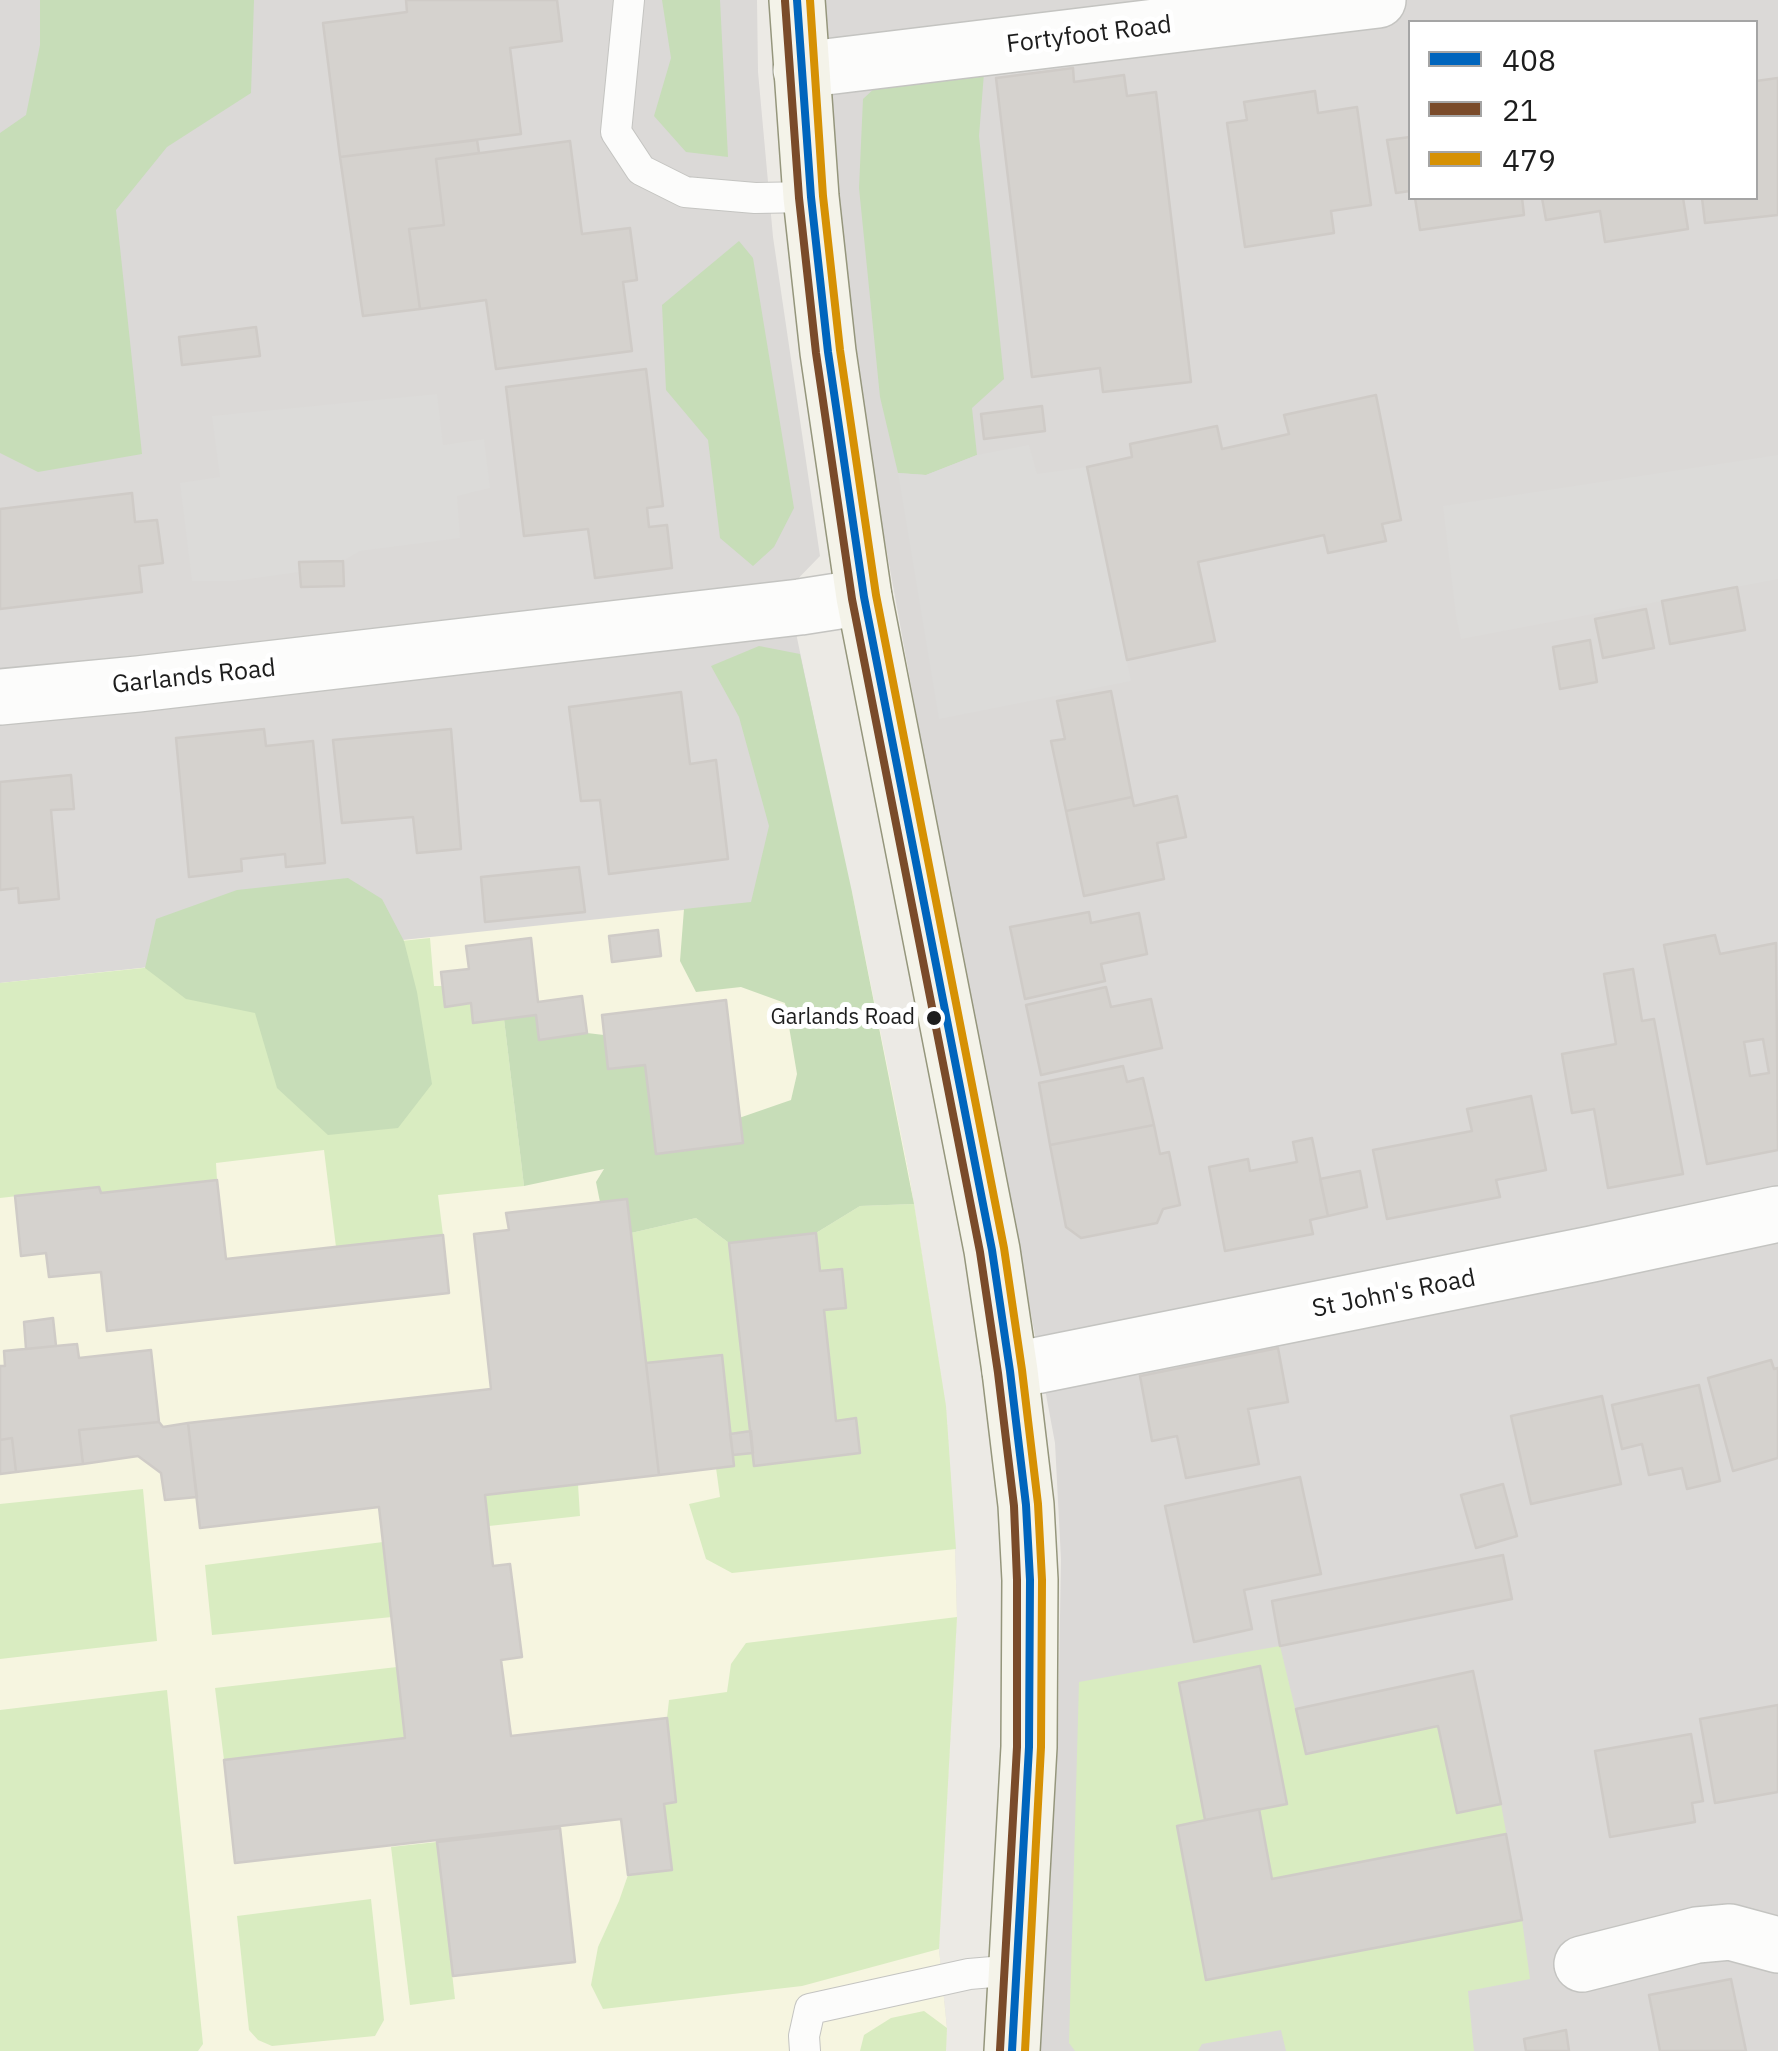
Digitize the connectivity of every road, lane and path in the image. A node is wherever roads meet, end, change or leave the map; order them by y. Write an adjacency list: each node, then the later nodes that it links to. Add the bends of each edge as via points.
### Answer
1 (629, 0): 5 (lane, via 616,132 641,170 685,192)
2 (797, 0): 4 (main road)
3 (1378, 0): 4 (street, Fortyfoot Road)
4 (801, 70): 5 (main road)
5 (811, 197): 6 (main road)
6 (864, 597): 7 (street, Garlands Road); 9 (main road, via 974,1153)
7 (0, 697)
8 (1778, 1214): 9 (street, St John's Road)
9 (1010, 1371): 12 (main road, via 1030,1580)
10 (1778, 1945): 11 (street, via 1730,1932 1697,1935)
11 (1582, 1964)
12 (1016, 1970): 13 (lane, via 969,1974 810,2010); 14 (main road)
13 (805, 2051)
14 (1012, 2051)

